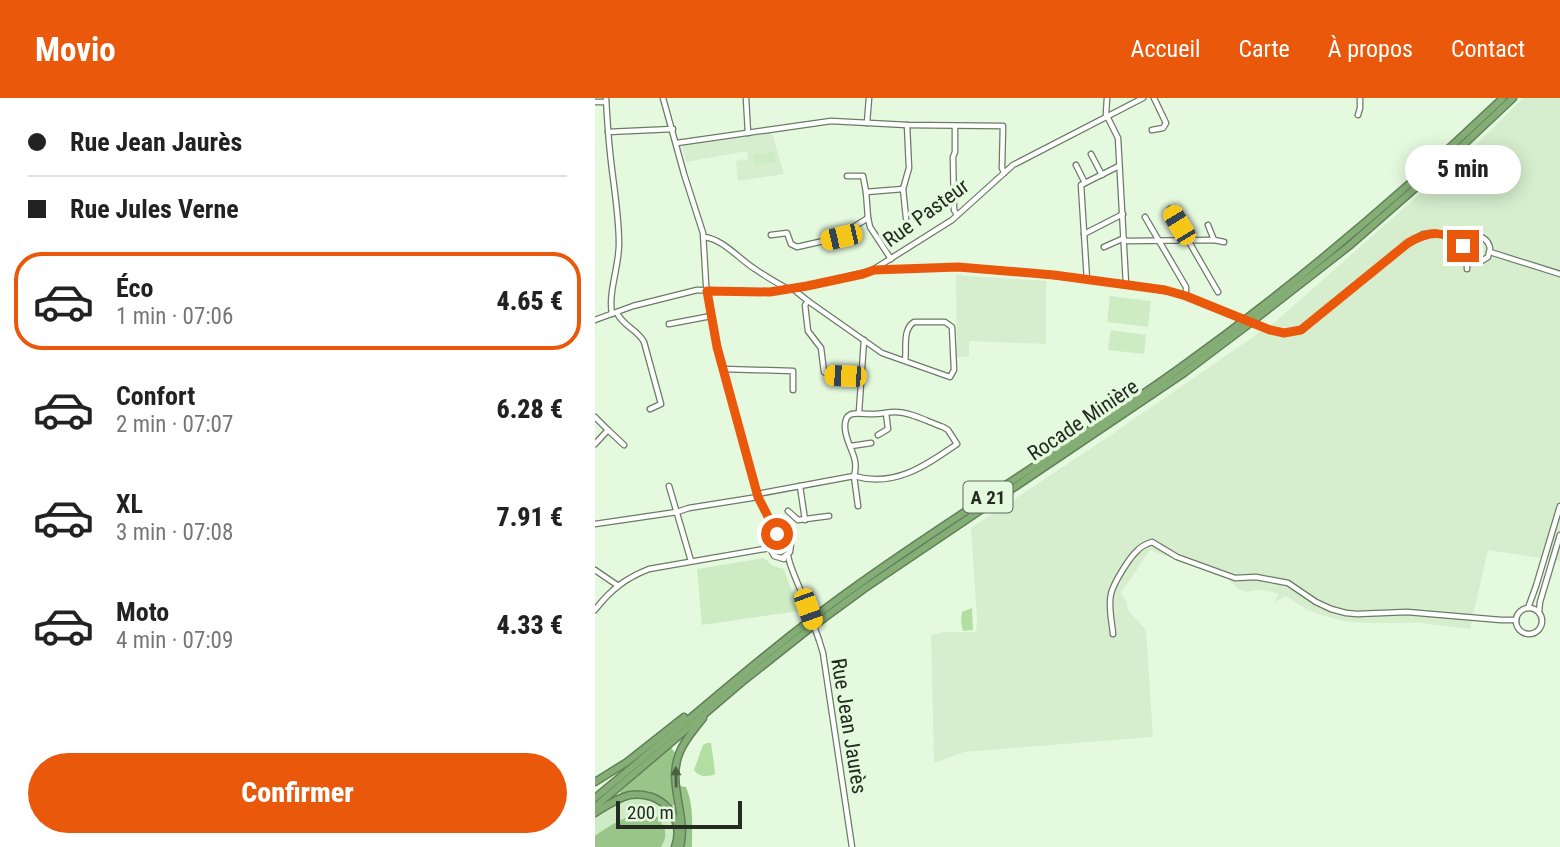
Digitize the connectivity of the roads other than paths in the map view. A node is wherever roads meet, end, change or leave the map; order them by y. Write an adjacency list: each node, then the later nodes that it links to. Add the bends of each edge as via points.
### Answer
1 (663, 98): 17 (street)
2 (746, 98): 20 (street)
3 (869, 98): 14 (street)
4 (1107, 98): 13 (street)
5 (1143, 98): 13 (street, Rue Pasteur)
6 (1154, 98): 18 (street, via 1166,123)
7 (1360, 98): 12 (street)
8 (1503, 98): 113 (highway, Rocade Minière / A 21, via 1397,196 1290,285 1181,367 859,584 777,645)
9 (1513, 98): 113 (highway, Rocade Minière / A 21, via 1359,237 1249,324 1174,380 865,588)
10 (606, 100): 11 (street); 19 (street)
11 (595, 102)
12 (1358, 115)
13 (1107, 117): 24 (street, Rue Pasteur); 26 (street, via 1117,135)
14 (867, 123): 15 (street); 20 (street, via 831,121)
15 (907, 125): 16 (street); 31 (street, via 909,169)
16 (955, 126): 22 (street, via 1003,126); 35 (street)
17 (673, 129): 19 (street); 21 (street)
18 (1152, 130)
19 (608, 132): 67 (street, via 619,219)
20 (748, 133): 21 (street)
21 (677, 143): 42 (street)
22 (1003, 153): 24 (street); 27 (street)
23 (1091, 154): 28 (street)
24 (1013, 165): 27 (street, Rue Pasteur)
25 (1076, 165): 30 (street)
26 (1119, 165): 28 (street); 34 (street)
27 (1004, 173): 35 (street, Rue Pasteur)
28 (1102, 175): 30 (street)
29 (847, 176): 32 (street, via 863,176)
30 (1085, 183): 40 (street, via 1081,185)
31 (903, 189): 32 (street); 38 (street)
32 (866, 192): 37 (street)
33 (1170, 209): 47 (street)
34 (1123, 214): 40 (street); 45 (street)
35 (957, 215): 54 (street, Rue Pasteur)
36 (1145, 217): 46 (street)
37 (868, 218): 41 (street, via 841,237 797,247 787,233); 54 (street)
38 (906, 218)
39 (1208, 225): 48 (street)
40 (1084, 234): 60 (street)
41 (771, 235)
42 (704, 237): 62 (street); 63 (street)
43 (1453, 237): 44 (street); 50 (street); 65 (street, bridge, via 1423,234 1408,243 1301,330 1270,330)
44 (1466, 239): 50 (street); 52 (street, via 1482,237)
45 (1124, 240): 46 (street); 51 (street); 61 (street)
46 (1159, 240): 47 (street); 65 (street, via 1186,287)
47 (1188, 240): 48 (street); 64 (street)
48 (1214, 240): 49 (street)
49 (1224, 242)
50 (1463, 246): 53 (street)
51 (1104, 247)
52 (1490, 252): 55 (street); 59 (street)
53 (1467, 258): 55 (street); 55 (street, via 1467,270)
54 (890, 260): 56 (street); 57 (street); 58 (street, Rue Pasteur)
55 (1475, 262)
56 (902, 268): 57 (street); 60 (street, via 972,268)
57 (894, 269): 58 (street)
58 (874, 270): 62 (street, Rue Pasteur)
59 (1560, 274)
60 (1087, 279): 61 (street)
61 (1126, 284): 65 (street)
62 (791, 289): 63 (street, Rue Pasteur); 66 (street)
63 (707, 291): 67 (street, Rue Pasteur); 68 (street)
64 (1218, 292)
65 (1186, 296)
66 (808, 301): 71 (street); 74 (street, via 808,331 821,348 824,372)
67 (614, 313): 69 (street, Rue Pasteur); 76 (street, via 644,342 661,404)
68 (711, 316): 70 (street); 73 (street)
69 (595, 320)
70 (669, 324)
71 (864, 340): 72 (street); 74 (street)
72 (905, 361): 72 (street, via 950,377 954,370 949,323 909,324)
73 (723, 369): 75 (street, via 793,371); 89 (street)
74 (861, 376): 77 (street)
75 (793, 390)
76 (650, 409)
77 (859, 412): 78 (street); 85 (street, via 846,421)
78 (886, 413): 81 (street, via 888,429); 86 (street, via 904,413 943,427 957,444 906,474 875,480)
79 (595, 417): 80 (street)
80 (608, 429): 83 (street); 84 (street)
81 (878, 435)
82 (871, 443): 85 (street)
83 (595, 444)
84 (624, 445)
85 (851, 446): 86 (street)
86 (854, 476): 88 (street); 90 (street)
87 (669, 486): 93 (street)
88 (800, 486): 89 (street); 95 (street)
89 (758, 495): 93 (street); 97 (street)
90 (858, 506)
91 (1560, 506): 108 (street)
92 (788, 511): 95 (street, via 796,519)
93 (677, 512): 96 (street); 104 (street)
94 (829, 516): 95 (street)
95 (806, 520)
96 (595, 524)
97 (774, 531): 99 (street); 100 (street)
98 (1560, 535): 110 (street)
99 (780, 536): 100 (street); 102 (street, via 791,544)
100 (773, 539): 101 (street)
101 (770, 548): 103 (street, via 774,556); 104 (street)
102 (788, 555): 103 (street); 105 (street, Rue Jean Jaurès)
103 (782, 558): 105 (street, Rue Jean Jaurès)
104 (691, 561): 107 (street, via 649,569)
105 (789, 564): 119 (street, Rue Jean Jaurès, bridge, via 823,653)
106 (595, 570): 107 (street)
107 (618, 585): 109 (street)
108 (1528, 608): 110 (street); 111 (street)
109 (595, 610)
110 (1539, 612): 111 (street, via 1542,625 1535,633 1520,630)
111 (1516, 620): 112 (street, via 1331,609 1288,583 1235,578 1177,558 1152,542 1139,548 1113,588)
112 (1113, 634)
113 (708, 706): 114 (highway, via 702,702 641,752); 115 (highway, Rocade Minière / A 21); 118 (highway, one-way to 113, via 683,824 676,764)
114 (595, 782)
115 (599, 798): 116 (highway, Rocade Minière)
116 (595, 807)
117 (595, 813): 118 (highway, via 629,795 652,797 671,811)
118 (678, 847)
119 (852, 847)

